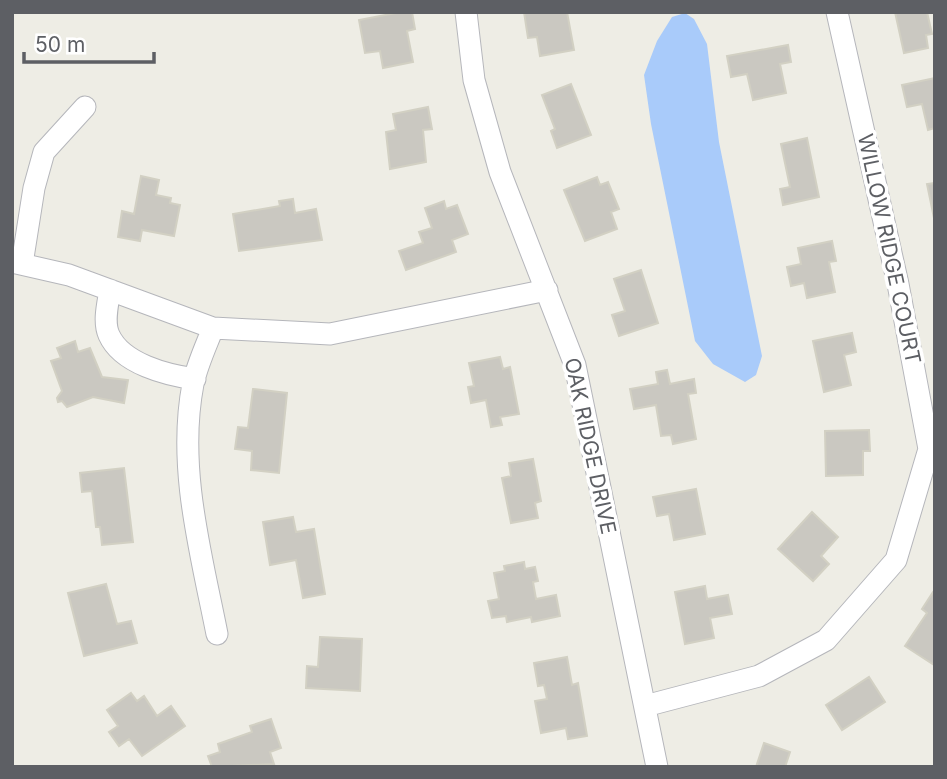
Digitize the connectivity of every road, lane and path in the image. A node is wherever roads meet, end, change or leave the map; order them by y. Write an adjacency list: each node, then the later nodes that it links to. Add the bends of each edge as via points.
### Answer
1 (466, 12): 6 (street, OAK RIDGE DRIVE, via 474,79 500,172)
2 (837, 12): 10 (street, WILLOW RIDGE COURT, via 898,284 929,449 896,560 826,640 759,676)
3 (85, 107): 4 (street, via 44,152)
4 (17, 263): 5 (street)
5 (110, 290): 7 (street); 8 (street, via 108,334 118,346 145,368)
6 (547, 290): 7 (street, via 330,334); 10 (street, OAK RIDGE DRIVE, via 575,365)
7 (213, 328): 8 (street)
8 (195, 379): 9 (street, via 187,451 194,517)
9 (217, 634)
10 (645, 706): 11 (street, OAK RIDGE DRIVE)
11 (657, 767)

